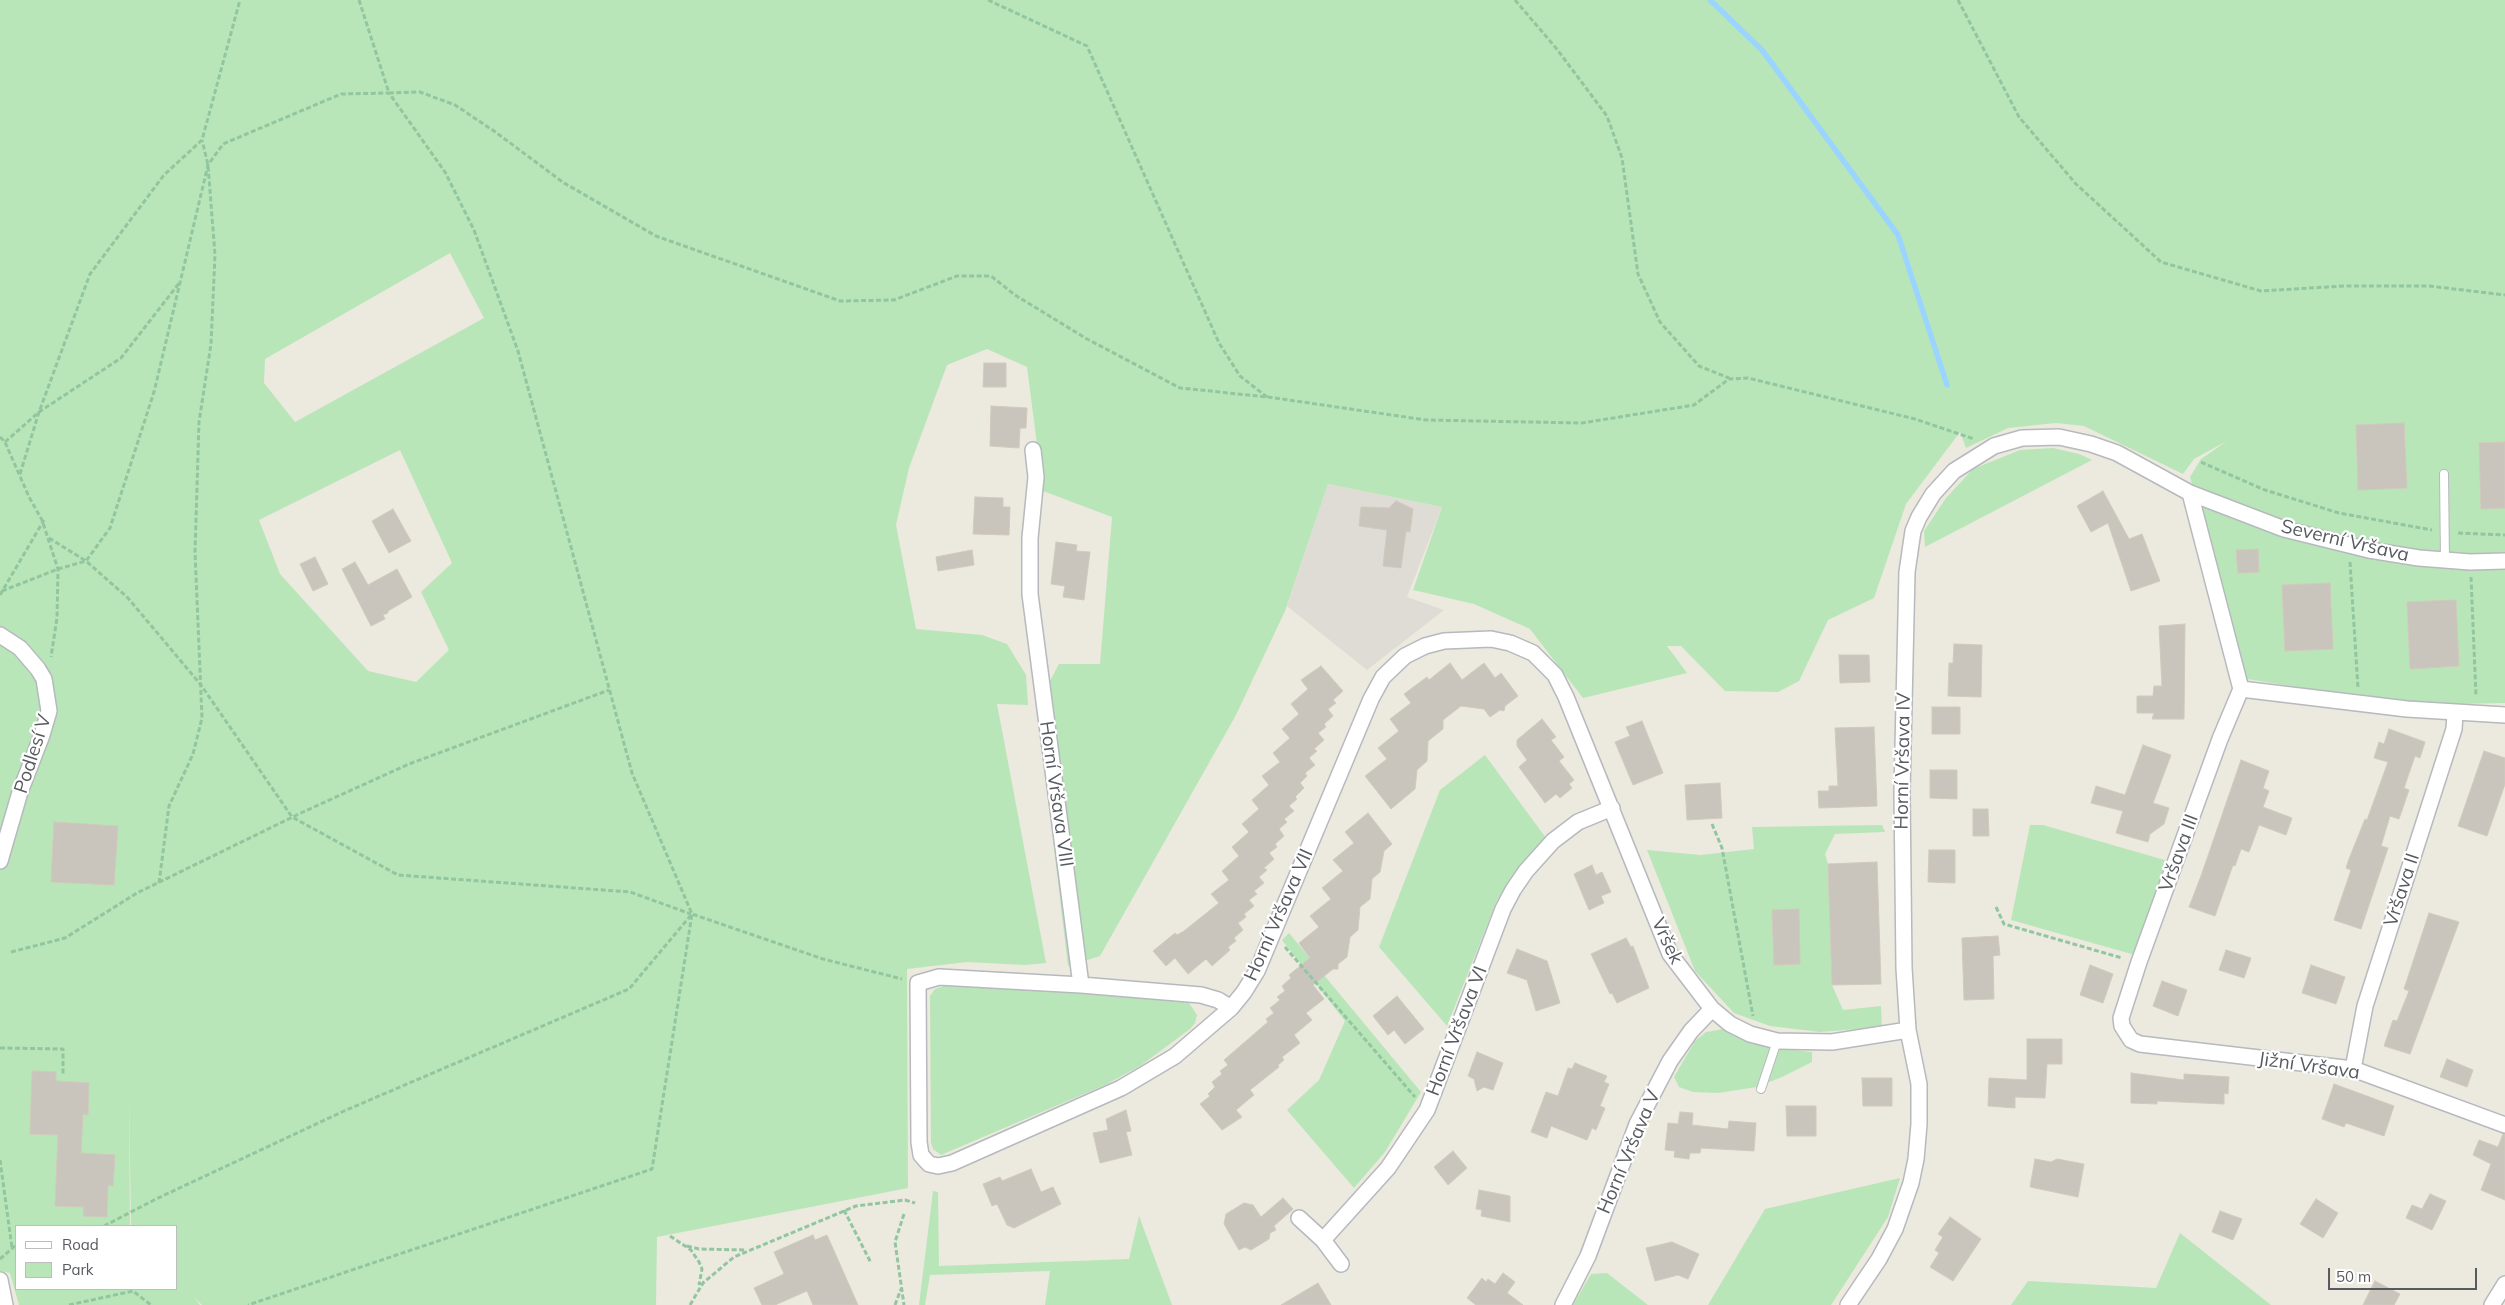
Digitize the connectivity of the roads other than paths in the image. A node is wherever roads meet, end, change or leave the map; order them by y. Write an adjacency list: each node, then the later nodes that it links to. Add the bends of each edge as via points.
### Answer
1 (1032, 450): 13 (street, Horní Vršava VIII, via 1036,477 1030,538 1030,594)
2 (2444, 474): 4 (lane)
3 (2190, 493): 4 (street, Severní Vršava, via 2284,529 2349,545); 8 (street); 17 (street, Horní Vršava IV, via 2117,454 2091,444 2059,436 2022,438 1994,446 1954,471 1918,517 1908,564 1902,792)
4 (2445, 560): 5 (street, Severní Vršava)
5 (2505, 561)
6 (0, 635): 12 (street, Podlesí V, via 20,648 44,679 49,712 20,792)
7 (1555, 675): 11 (street, Vršek); 14 (street, Horní Vršava VII, via 1533,654 1510,643 1491,639 1444,640 1425,646 1382,677 1250,983)
8 (2241, 689): 9 (street); 16 (street, Vršava III, via 2220,739)
9 (2455, 713): 10 (street); 19 (street, Vršava II, via 2454,730 2365,1006)
10 (2505, 715)
11 (1612, 808): 15 (street, Vršek, via 1670,954); 23 (street, Horní Vršava VI, via 1578,822 1553,841 1513,890 1427,1110 1388,1168)
12 (0, 861)
13 (1081, 985): 14 (street, via 1202,994); 14 (street, Horní Vršava VII, via 939,977 918,983 919,1142 924,1160 938,1166 952,1163 1140,1078 1175,1056)
14 (1231, 1008)
15 (1712, 1009): 18 (street, Vršek, via 1730,1024); 28 (street, Horní Vršava V, via 1691,1031 1670,1061 1637,1124 1588,1256)
16 (2121, 1018): 19 (street, Jižní Vršava, via 2131,1040 2140,1044)
17 (1908, 1030): 18 (street, Vršek, via 1832,1042); 29 (street, Horní Vršava IV, via 1919,1084 1919,1124 1911,1183 1895,1229)
18 (1777, 1041): 20 (lane)
19 (2353, 1069): 21 (street, Jižní Vršava)
20 (1761, 1089)
21 (2505, 1125)
22 (1299, 1218): 23 (street)
23 (1323, 1240): 24 (street)
24 (1341, 1264)
25 (0, 1280): 27 (street)
26 (2505, 1284): 30 (street)
27 (3, 1299)
28 (1563, 1305)
29 (1848, 1305)
30 (2492, 1305)

